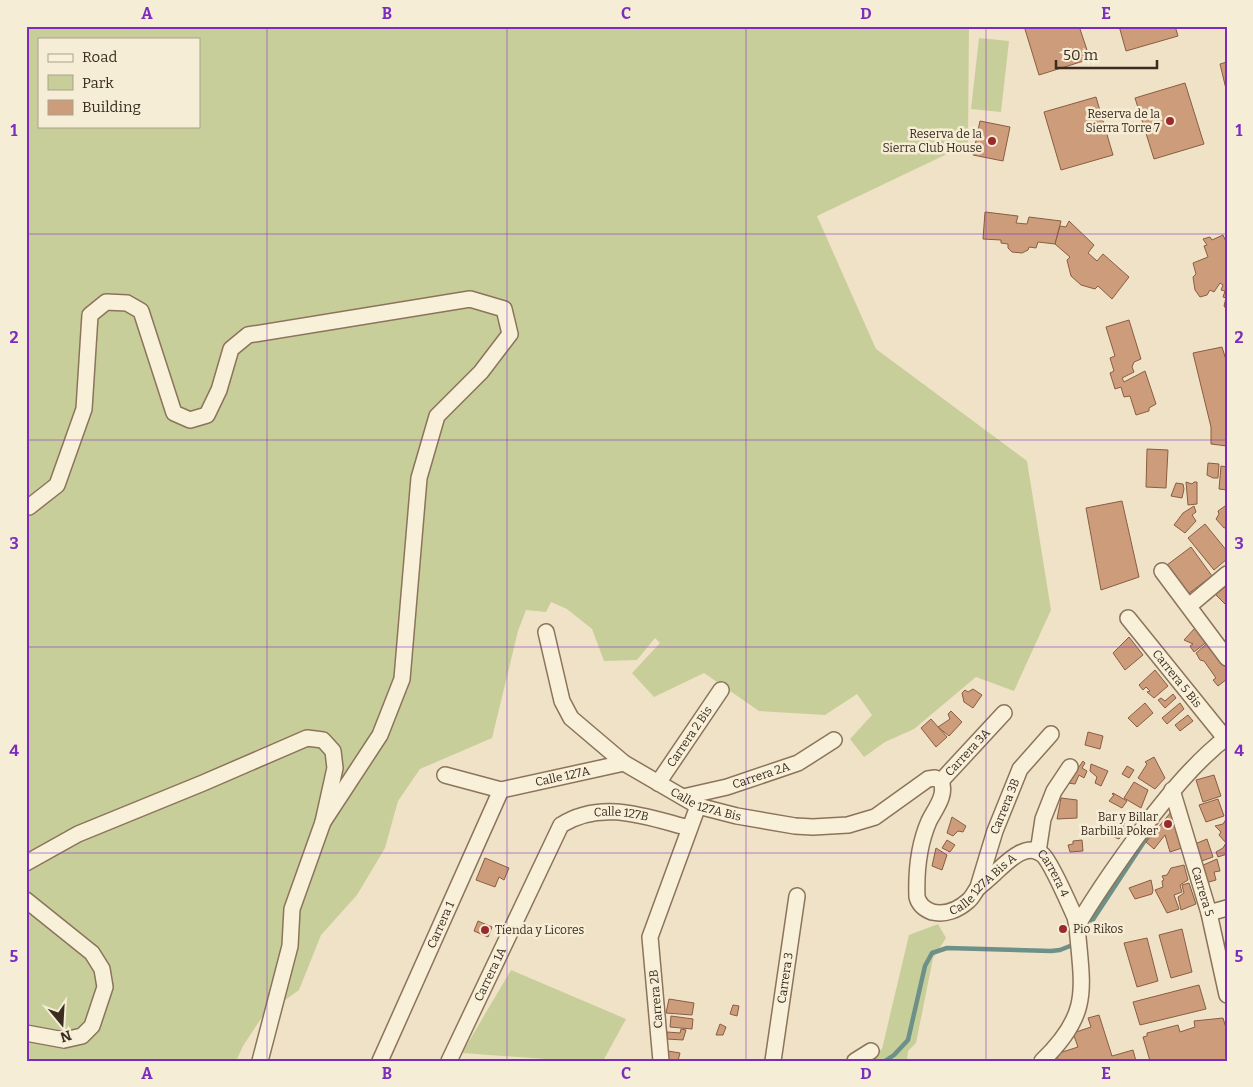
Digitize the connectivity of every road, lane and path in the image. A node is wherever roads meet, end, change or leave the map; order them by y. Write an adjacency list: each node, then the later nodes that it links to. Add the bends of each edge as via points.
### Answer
1 (26, 506): 22 (street, via 57,486 84,409 90,315 106,302 127,304 141,311 174,413 190,420 207,415 219,390 231,349 248,336 470,299 504,309 510,334 481,372 438,416 420,478 402,679 380,735)
2 (1162, 571): 4 (street)
3 (1227, 574): 4 (street)
4 (1190, 606): 7 (street)
5 (1128, 618): 11 (street, Carrera 5 Bis)
6 (546, 632): 13 (street, Calle 127A Bis, via 562,701 571,718)
7 (1227, 658)
8 (722, 690): 17 (street, Carrera 2 Bis)
9 (1004, 712): 16 (street, Carrera 3A)
10 (1051, 734): 27 (street, Carrera 3B, via 1020,769 995,831)
11 (1226, 738): 19 (street)
12 (834, 740): 20 (street, Carrera 2A, via 798,763 726,787)
13 (624, 763): 17 (street, Calle 127A Bis); 18 (street, Calle 127A)
14 (1070, 767): 25 (street, Carrera 4, via 1054,791 1046,812)
15 (445, 775): 18 (street)
16 (942, 781): 21 (street, Calle 127A Bis, via 928,779 875,817 848,825 795,826); 30 (street, Carrera 3A, via 940,800 929,821 920,851 916,897)
17 (658, 783): 20 (street, Calle 127A Bis)
18 (501, 790): 38 (street, Carrera 1)
19 (1172, 790): 32 (street, Carrera 5); 33 (street)
20 (683, 797): 21 (street, Calle 127A Bis)
21 (698, 806): 23 (street)
22 (323, 822): 26 (street, via 335,768 333,751 323,740 307,738 78,834); 37 (street, via 292,909 290,946)
23 (689, 828): 24 (street, Calle 127B, via 629,812 606,810 572,819 561,825); 40 (street, Carrera 2B, via 650,937)
24 (557, 832): 39 (street, Carrera 1A)
25 (1038, 852): 27 (street, Calle 127A Bis A, via 1033,850 1016,855); 33 (street, Carrera 4, via 1047,860)
26 (26, 863)
27 (978, 889): 30 (street, Calle 127A Bis A, via 969,900 952,911 939,913)
28 (797, 896): 41 (street, Carrera 3)
29 (26, 900): 35 (street, via 92,953 102,969 105,987 92,1026 82,1036 64,1040)
30 (924, 908)
31 (1227, 908): 32 (street)
32 (1208, 913): 34 (street, Carrera 5)
33 (1077, 926): 43 (street, Carrera 4, via 1082,990 1078,1011 1068,1032)
34 (1227, 995)
35 (26, 1033)
36 (871, 1051): 42 (street)
37 (260, 1061)
38 (380, 1061)
39 (449, 1061)
40 (661, 1061)
41 (773, 1061)
42 (855, 1061)
43 (1042, 1061)

